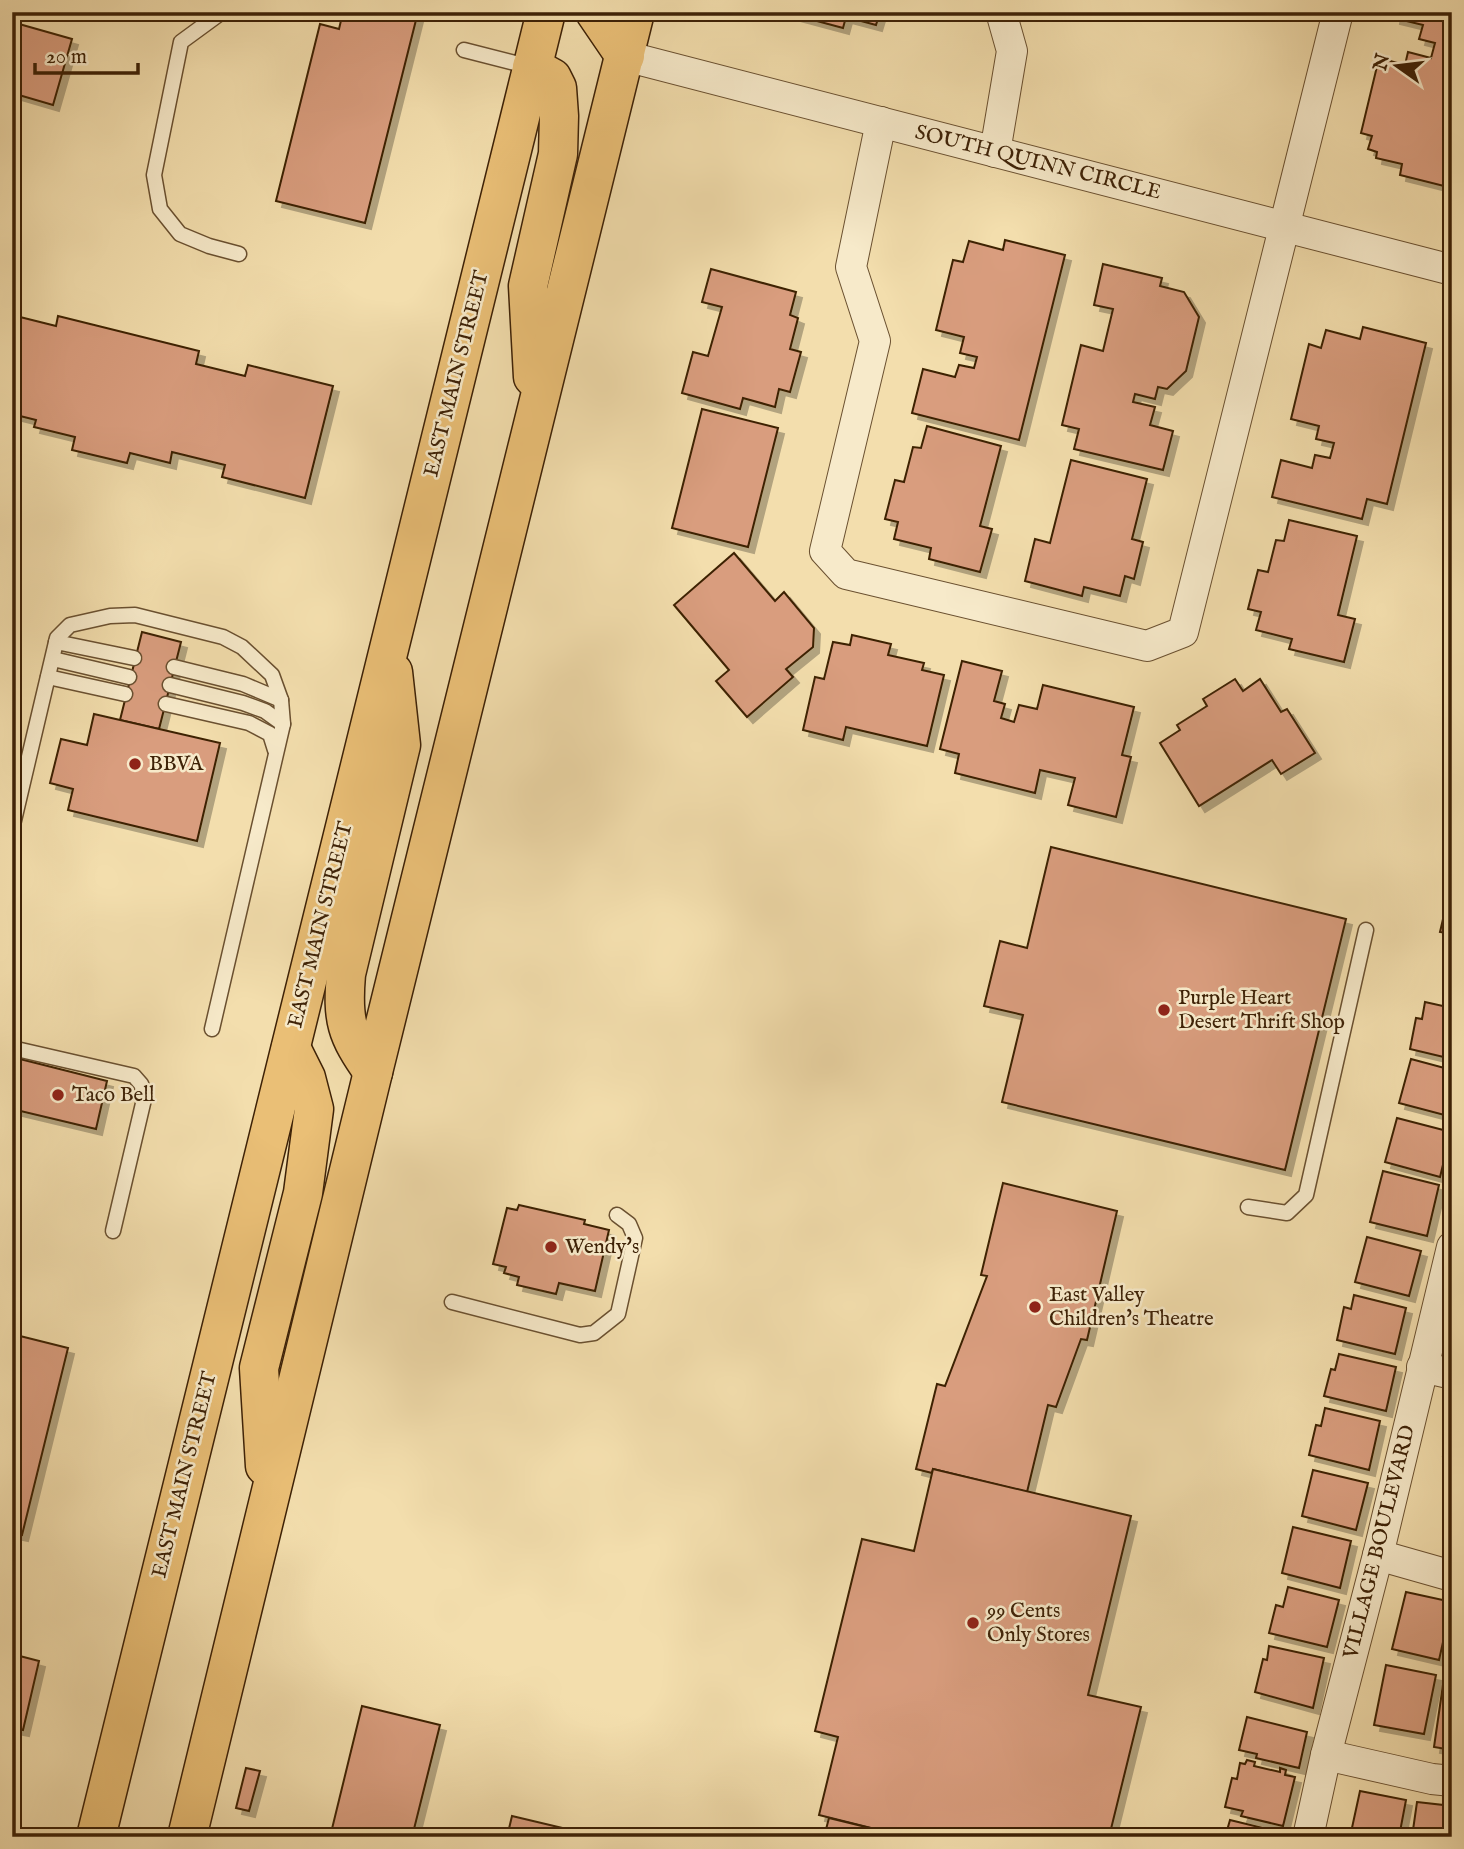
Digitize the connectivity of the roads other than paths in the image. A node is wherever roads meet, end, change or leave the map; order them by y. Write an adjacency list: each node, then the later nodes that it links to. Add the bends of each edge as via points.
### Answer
1 (222, 12): 13 (lane, via 181,42 154,175 160,209 180,234)
2 (546, 12): 9 (main road, EAST MAIN STREET)
3 (595, 12): 8 (main road)
4 (635, 12): 8 (main road)
5 (1001, 12): 11 (street, via 1012,51)
6 (1338, 12): 12 (street)
7 (464, 50): 9 (lane)
8 (625, 56): 10 (street, SOUTH QUINN CIRCLE); 15 (main road)
9 (532, 67): 15 (main road, via 552,78 559,116 558,154 528,286); 17 (main road, EAST MAIN STREET)
10 (881, 122): 11 (street, SOUTH QUINN CIRCLE); 12 (street, via 851,267 875,341 825,551 846,574 1147,646 1183,632)
11 (995, 152): 12 (street, SOUTH QUINN CIRCLE)
12 (1283, 226): 14 (street, SOUTH QUINN CIRCLE)
13 (239, 254)
14 (1452, 270)
15 (535, 414): 34 (main road)
16 (56, 642): 18 (lane); 19 (lane); 25 (lane, via 69,625 135,615 223,637 242,647 272,675)
17 (390, 647): 33 (main road, EAST MAIN STREET); 34 (main road, via 401,745 346,974 343,1005 348,1033)
18 (134, 658)
19 (53, 659): 21 (lane); 22 (lane)
20 (174, 667): 25 (lane, via 243,684)
21 (48, 677): 24 (lane); 29 (lane)
22 (129, 677)
23 (170, 685): 27 (lane, via 265,710)
24 (125, 694)
25 (281, 700): 27 (lane)
26 (166, 704): 28 (lane, via 249,723 271,734)
27 (282, 724): 28 (lane)
28 (276, 752): 31 (lane)
29 (12, 829)
30 (1366, 930): 35 (lane, via 1306,1195 1287,1213)
31 (212, 1029)
32 (12, 1048): 37 (lane, via 134,1076 141,1084 145,1094)
33 (291, 1048): 42 (main road, via 306,1078 314,1110 303,1193 259,1368); 47 (main road, EAST MAIN STREET)
34 (373, 1072): 42 (main road)
35 (1248, 1207)
36 (617, 1215): 39 (lane, via 629,1224 635,1238 618,1314 594,1333 580,1335)
37 (113, 1231)
38 (1452, 1247): 40 (street, VILLAGE BOULEVARD)
39 (452, 1302)
40 (1422, 1367): 41 (street); 43 (street, VILLAGE BOULEVARD)
41 (1452, 1374)
42 (268, 1507): 48 (main road)
43 (1378, 1555): 44 (street); 45 (street, VILLAGE BOULEVARD)
44 (1452, 1576)
45 (1326, 1755): 46 (street); 49 (street, VILLAGE BOULEVARD)
46 (1452, 1781)
47 (96, 1837)
48 (187, 1837)
49 (1308, 1837)

